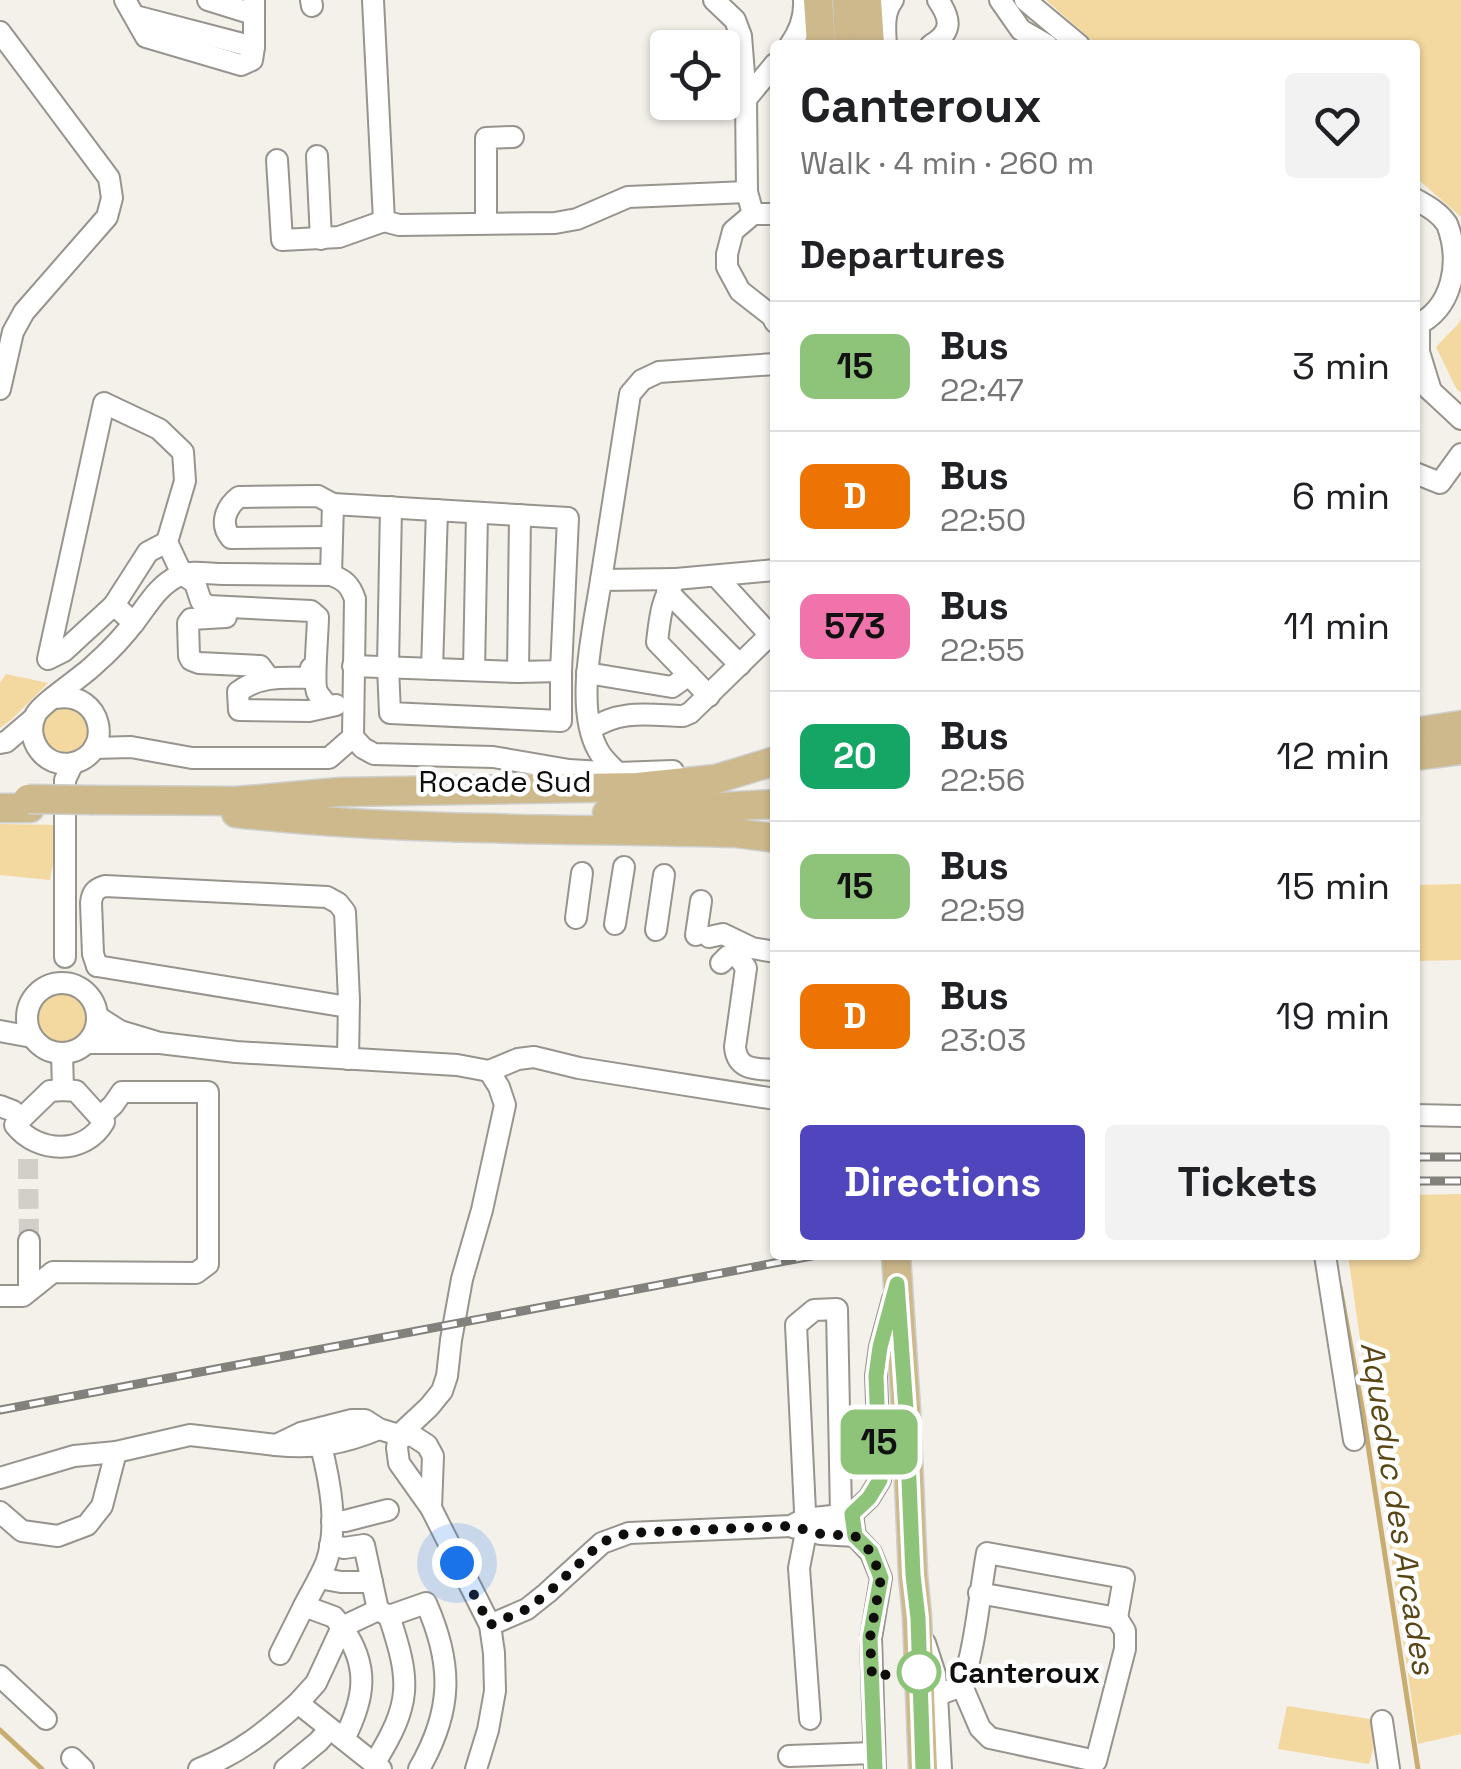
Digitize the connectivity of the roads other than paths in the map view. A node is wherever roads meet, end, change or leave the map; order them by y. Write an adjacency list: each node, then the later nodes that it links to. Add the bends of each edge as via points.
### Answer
1 (208, 0): 11 (street)
2 (373, 0): 31 (street)
3 (714, 0): 24 (street, via 741,36)
4 (804, 0): 15 (street)
5 (818, 0): 16 (main road)
6 (938, 0): 20 (street, via 948,16)
7 (988, 0): 13 (street)
8 (1000, 0): 13 (street)
9 (1026, 0): 22 (street)
10 (867, 1): 17 (main road); 18 (main road); 19 (street, via 889,4)
11 (254, 7): 12 (street, via 252,60 241,64 146,37)
12 (130, 8)
13 (1020, 30): 21 (street)
14 (0, 32): 41 (street, via 109,178 112,198 106,217 24,312)
15 (792, 40)
16 (821, 40)
17 (851, 40)
18 (870, 40)
19 (886, 40)
20 (941, 40)
21 (1038, 40)
22 (1073, 40)
23 (770, 70): 24 (street)
24 (746, 99): 28 (street)
25 (513, 137): 32 (street, via 486,138)
26 (317, 156): 33 (street)
27 (277, 160): 33 (street, via 282,240)
28 (747, 192): 30 (street); 32 (street, via 628,197 556,223)
29 (1420, 202): 34 (street, via 1448,225)
30 (764, 214): 36 (street, via 733,231 727,267 740,291)
31 (384, 221): 32 (street); 33 (street)
32 (486, 223)
33 (321, 239)
34 (1459, 247): 35 (street)
35 (1455, 298): 37 (street)
36 (770, 314)
37 (1420, 323)
38 (1420, 358): 42 (street)
39 (770, 364): 57 (street, via 660,372 630,394)
40 (1420, 381): 42 (street)
41 (0, 388)
42 (1431, 391): 43 (street)
43 (1461, 420)
44 (1461, 454): 45 (street, via 1440,483)
45 (1420, 475)
46 (333, 504): 47 (street); 51 (street); 51 (street, via 318,496 239,497 226,510 225,523 231,538)
47 (391, 507): 48 (street); 66 (street)
48 (437, 510): 49 (street); 67 (street)
49 (477, 513): 50 (street); 68 (street)
50 (520, 516): 69 (street); 70 (street, via 568,518)
51 (331, 537): 55 (street)
52 (167, 542): 54 (street); 59 (street, via 148,552); 59 (street, via 185,482 183,452 159,429 104,403 48,658)
53 (770, 571): 56 (street)
54 (182, 574): 55 (street); 60 (street, via 158,589); 74 (street, via 208,606 311,610 318,617)
55 (331, 575): 65 (street, via 350,586 355,599)
56 (716, 576): 58 (street); 61 (street)
57 (601, 580): 58 (street); 71 (street)
58 (671, 585): 64 (street); 72 (street, via 656,642)
59 (114, 604): 60 (street)
60 (134, 623): 63 (street)
61 (770, 630)
62 (770, 634): 64 (street)
63 (97, 663): 76 (street); 78 (street)
64 (740, 664): 75 (street)
65 (353, 666): 66 (street); 77 (street)
66 (388, 668): 67 (street); 70 (street, via 390,713 561,721)
67 (432, 669): 68 (street)
68 (474, 670): 69 (street)
69 (518, 672): 70 (street)
70 (562, 672)
71 (587, 673): 72 (street, via 672,687); 84 (street)
72 (689, 676): 75 (street)
73 (269, 678): 74 (street); 74 (street, via 260,666 192,660 188,623 195,617 306,621); 79 (street, via 238,692 239,710)
74 (314, 678): 79 (street)
75 (708, 696): 84 (street, via 682,716 628,714)
76 (56, 698): 78 (street); 80 (street)
77 (353, 703): 79 (street); 86 (street)
78 (89, 706): 83 (street)
79 (327, 706)
80 (34, 718): 87 (street); 93 (street, via 32,729)
81 (1461, 723): 82 (main road); 85 (main road)
82 (1420, 724)
83 (99, 726): 88 (street); 89 (street)
84 (592, 729): 94 (street, via 596,747)
85 (1420, 731)
86 (352, 738): 88 (street, via 329,758 192,758); 94 (street, via 374,754 493,757)
87 (3, 743): 93 (street)
88 (131, 747): 89 (street)
89 (94, 748): 93 (street)
90 (1461, 748): 91 (main road)
91 (1420, 752)
92 (770, 763): 95 (main road)
93 (57, 764): 111 (street)
94 (618, 773): 95 (street, via 705,770)
95 (731, 776): 99 (main road, via 637,788 340,792)
96 (770, 794): 99 (main road, Rocade Sud)
97 (19, 802): 99 (main road); 100 (main road)
98 (770, 804): 101 (main road, Rocade Sud)
99 (236, 807): 101 (main road, Rocade Sud)
100 (0, 808)
101 (503, 822): 102 (main road)
102 (770, 837)
103 (624, 867): 108 (street)
104 (582, 873): 107 (street)
105 (664, 875): 109 (street)
106 (701, 902): 110 (street, via 702,936 723,934)
107 (576, 918)
108 (615, 924)
109 (656, 930)
110 (770, 951)
111 (65, 957): 113 (street); 114 (street)
112 (721, 963): 125 (street, via 736,955 746,968 736,1058)
113 (53, 984): 114 (street); 116 (street)
114 (79, 987): 117 (street, via 93,999)
115 (342, 1006): 115 (street, via 345,912 327,896 105,886 92,895 91,903 100,904 97,966); 124 (street)
116 (28, 1008): 118 (street); 120 (street)
117 (98, 1017): 121 (street); 122 (street, via 120,1032)
118 (0, 1023)
119 (0, 1031): 120 (street)
120 (32, 1037): 123 (street)
121 (88, 1043): 122 (street); 123 (street)
122 (160, 1043): 124 (street)
123 (62, 1053): 129 (street)
124 (341, 1058): 126 (street)
125 (770, 1070)
126 (489, 1071): 128 (street, via 534,1057); 141 (street, via 505,1105 454,1315 447,1376 429,1407)
127 (770, 1082): 128 (street, via 723,1077)
128 (697, 1086): 130 (street)
129 (62, 1090): 134 (street, via 76,1090); 135 (street, via 50,1090)
130 (770, 1098)
131 (0, 1106): 135 (street, via 13,1111)
132 (1420, 1115): 133 (street)
133 (1461, 1116)
134 (100, 1117): 135 (street, via 104,1122 86,1142 62,1147); 139 (street, via 122,1092 208,1092 208,1264 196,1273 52,1272)
135 (26, 1139)
136 (29, 1241): 139 (street)
137 (1326, 1260): 142 (street)
138 (896, 1277): 150 (street, via 876,1376 880,1480); 160 (main road); 181 (main road, via 890,1364)
139 (29, 1290): 140 (street)
140 (0, 1296)
141 (389, 1432): 143 (street, via 352,1420); 144 (street); 147 (street, via 400,1463); 147 (street, via 428,1446)
142 (1354, 1440)
143 (276, 1444): 144 (street); 145 (street, via 190,1434)
144 (321, 1446): 151 (street)
145 (116, 1452): 146 (street, via 74,1456); 149 (street, via 102,1506 86,1524 58,1536 22,1531)
146 (0, 1478)
147 (431, 1508): 162 (street)
148 (388, 1510): 151 (street)
149 (0, 1512)
150 (847, 1514): 152 (street); 152 (street, via 837,1309 814,1310 796,1325); 153 (street)
151 (332, 1521): 154 (street)
152 (800, 1526): 153 (street); 162 (street, via 628,1533 602,1542 527,1609); 170 (street)
153 (855, 1536): 174 (street, via 871,1552 881,1578 870,1638)
154 (330, 1545): 155 (street); 156 (street, via 364,1545)
155 (319, 1578): 156 (street); 158 (street)
156 (372, 1582): 159 (street)
157 (979, 1594): 161 (street); 161 (street, via 987,1553 1007,1556 1124,1578); 166 (street)
158 (304, 1606): 163 (street); 164 (street)
159 (383, 1613): 163 (street); 176 (street, via 406,1678); 179 (street, via 426,1603 440,1633 447,1687)
160 (918, 1618): 167 (street); 182 (main road)
161 (1118, 1618): 166 (street, via 1125,1649 1096,1761 990,1738)
162 (490, 1625): 180 (street, via 495,1691)
163 (342, 1627): 168 (street, via 316,1683); 172 (street, via 362,1670 357,1714)
164 (280, 1654)
165 (0, 1676): 169 (street)
166 (962, 1686): 167 (street)
167 (937, 1695): 183 (street)
168 (298, 1703): 172 (street); 177 (street, via 248,1745)
169 (46, 1719)
170 (810, 1719)
171 (1382, 1721): 184 (street)
172 (337, 1734): 176 (street); 178 (street)
173 (790, 1756): 175 (street)
174 (875, 1761): 175 (street)
175 (845, 1762)
176 (378, 1766)
177 (200, 1769)
178 (285, 1769)
179 (419, 1769)
180 (476, 1769)
181 (906, 1769)
182 (923, 1769)
183 (940, 1769)
184 (1389, 1769)

